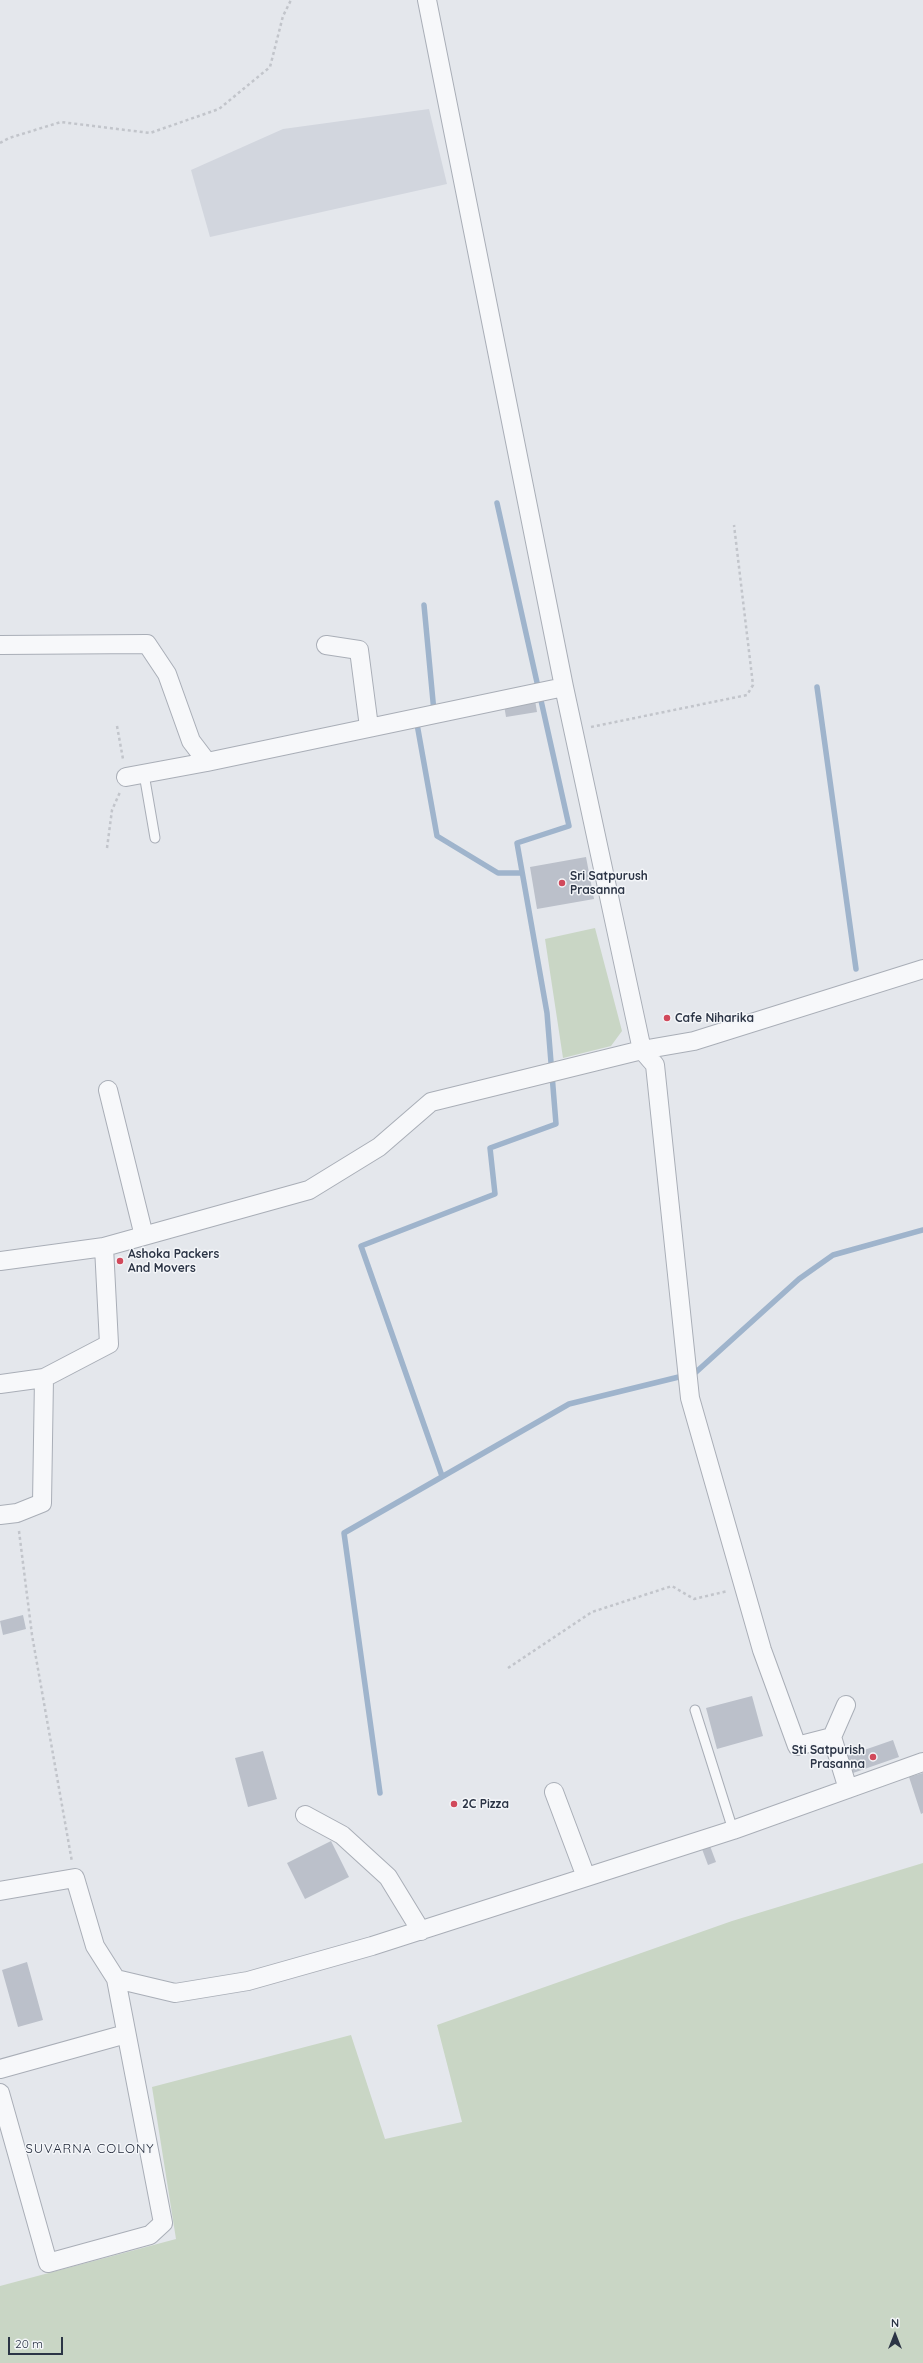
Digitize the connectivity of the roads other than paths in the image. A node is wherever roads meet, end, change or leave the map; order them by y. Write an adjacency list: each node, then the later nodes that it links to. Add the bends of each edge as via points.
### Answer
1 (426, 0): 4 (street)
2 (0, 645): 6 (street, via 147,644 167,674 191,741)
3 (326, 645): 5 (street, via 358,650)
4 (564, 688): 5 (street); 11 (street)
5 (369, 727): 6 (street)
6 (208, 762): 7 (street)
7 (144, 774): 8 (street); 9 (lane)
8 (126, 777)
9 (155, 838)
10 (923, 969): 11 (street, via 694,1041)
11 (642, 1050): 13 (street, via 431,1102 379,1147 309,1190); 21 (street, via 655,1065 690,1398 762,1650 798,1746)
12 (108, 1090): 13 (street)
13 (144, 1236): 14 (street)
14 (104, 1246): 15 (street); 16 (street, via 109,1344)
15 (0, 1261)
16 (44, 1378): 17 (street); 18 (street, via 42,1503)
17 (0, 1384)
18 (8, 1514)
19 (846, 1705): 21 (street)
20 (695, 1710): 26 (lane)
21 (832, 1737): 23 (street)
22 (923, 1762): 23 (street)
23 (848, 1789): 26 (street)
24 (554, 1792): 27 (street)
25 (305, 1815): 29 (street, via 342,1835 388,1877)
26 (733, 1830): 27 (street)
27 (586, 1877): 29 (street)
28 (0, 1891): 30 (street, via 75,1878 95,1946)
29 (421, 1931): 30 (street, via 248,1981 174,1993)
30 (116, 1979): 31 (street)
31 (126, 2034): 32 (street); 33 (street, via 163,2223 150,2235 48,2263)
32 (0, 2069)
33 (0, 2092)

